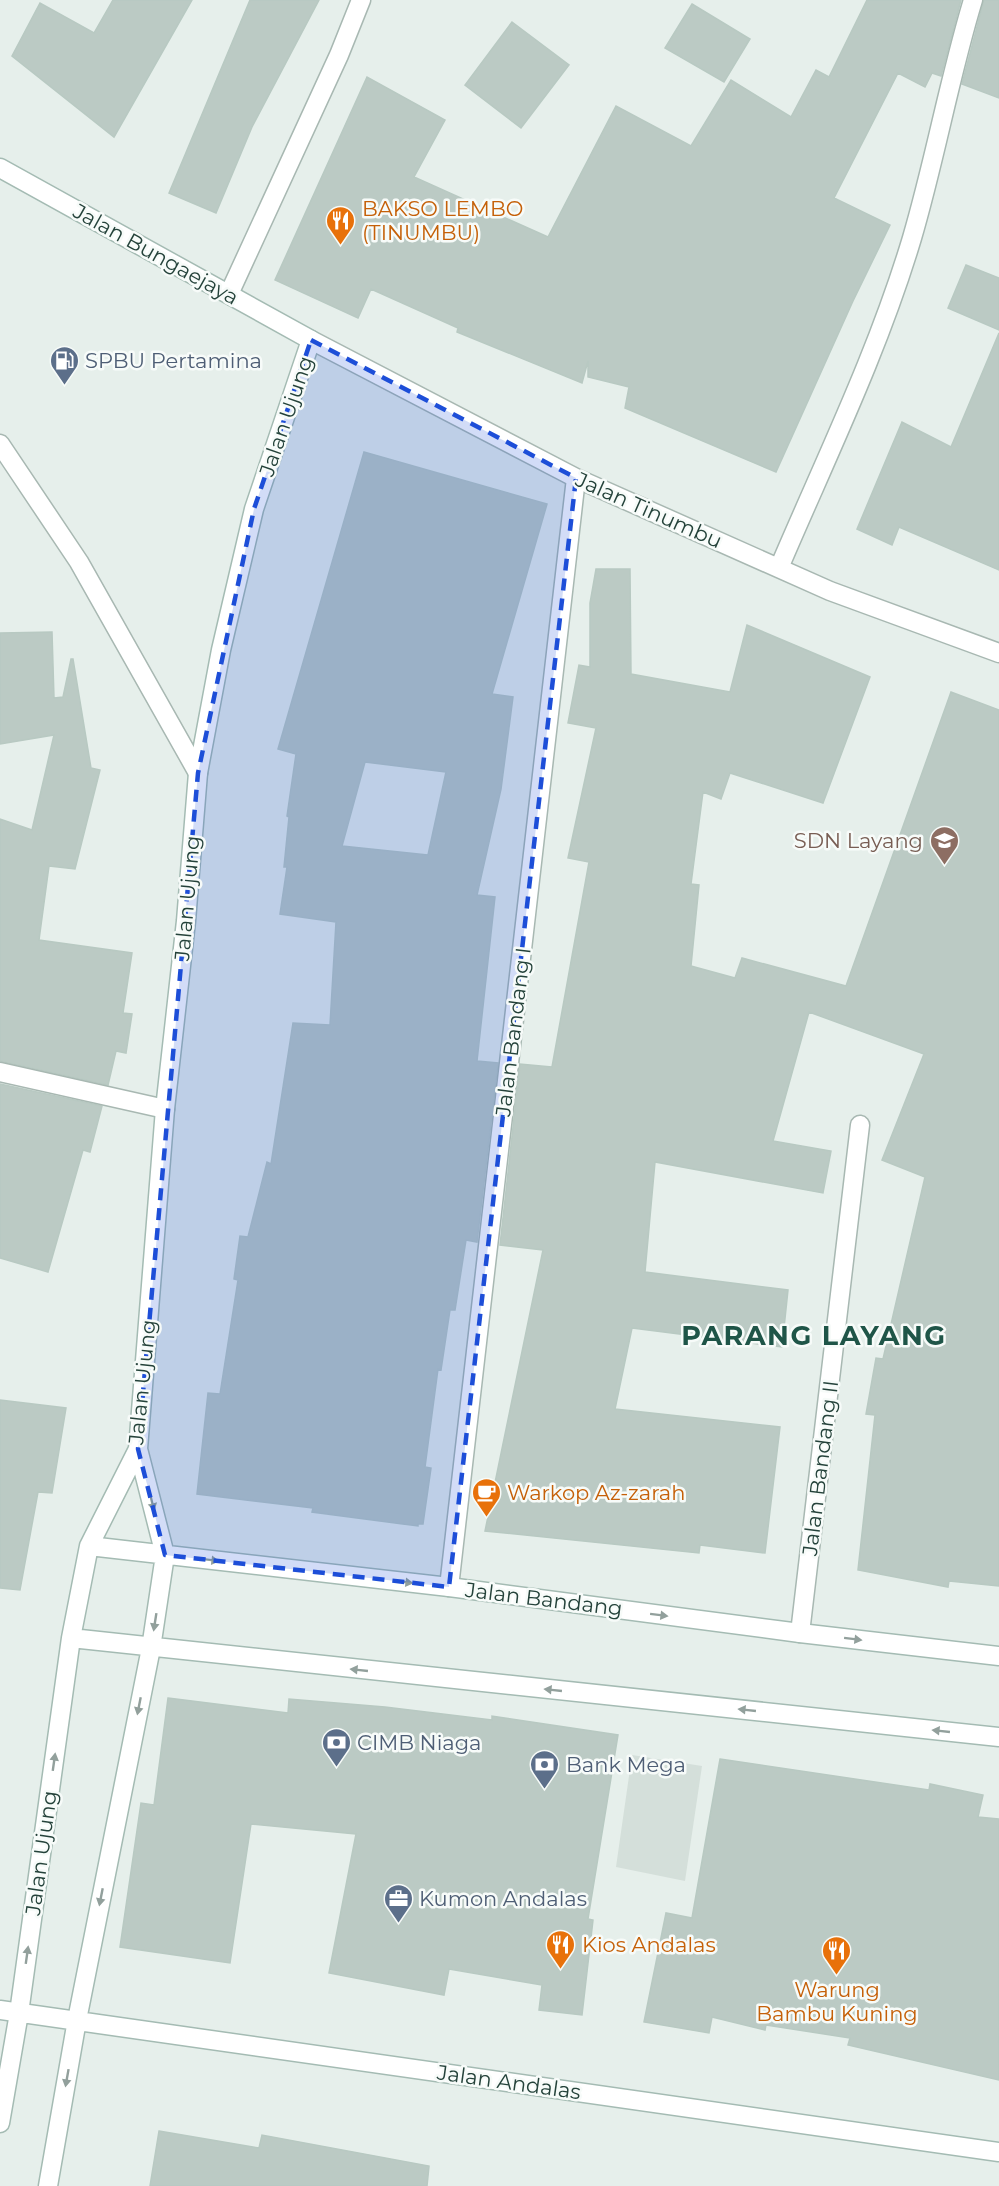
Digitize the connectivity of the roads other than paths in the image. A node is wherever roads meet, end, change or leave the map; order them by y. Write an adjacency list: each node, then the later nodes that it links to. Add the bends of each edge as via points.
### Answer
1 (361, 0): 4 (main road)
2 (973, 0): 8 (main road, via 912,238 892,299)
3 (0, 168): 4 (main road, Jalan Bungaejaya)
4 (229, 294): 5 (main road, Jalan Bungaejaya)
5 (311, 340): 7 (main road, Jalan Tinumbu); 10 (main road, Jalan Ujung, via 254,509 221,650)
6 (0, 444): 10 (main road, via 79,562)
7 (576, 478): 8 (main road, Jalan Tinumbu); 17 (main road, Jalan Bandang I)
8 (779, 568): 9 (main road, Jalan Tinumbu, via 830,591)
9 (999, 653)
10 (198, 773): 12 (main road, Jalan Ujung)
11 (0, 1072): 12 (main road)
12 (165, 1109): 14 (main road, Jalan Ujung)
13 (860, 1125): 18 (main road, Jalan Bandang II)
14 (138, 1449): 15 (main road, Jalan Ujung); 16 (main road, one-way to 16)
15 (89, 1546): 16 (main road, Jalan Bandang); 19 (main road, Jalan Ujung)
16 (165, 1555): 17 (main road, Jalan Bandang, one-way to 17); 20 (main road, one-way to 20)
17 (449, 1587): 18 (main road, Jalan Bandang, one-way to 18)
18 (800, 1633): 21 (main road, Jalan Bandang, one-way to 21)
19 (71, 1638): 20 (main road); 24 (main road, Jalan Ujung, one-way to 19)
20 (151, 1648): 22 (main road, one-way to 20); 25 (main road, one-way to 25)
21 (999, 1656)
22 (999, 1737)
23 (0, 2010): 24 (main road, Jalan Andalas)
24 (19, 2013): 25 (main road, Jalan Andalas); 26 (main road, Jalan Ujung)
25 (77, 2020): 27 (main road, Jalan Andalas); 28 (main road, one-way to 28)
26 (0, 2123)
27 (999, 2152)
28 (48, 2186)

